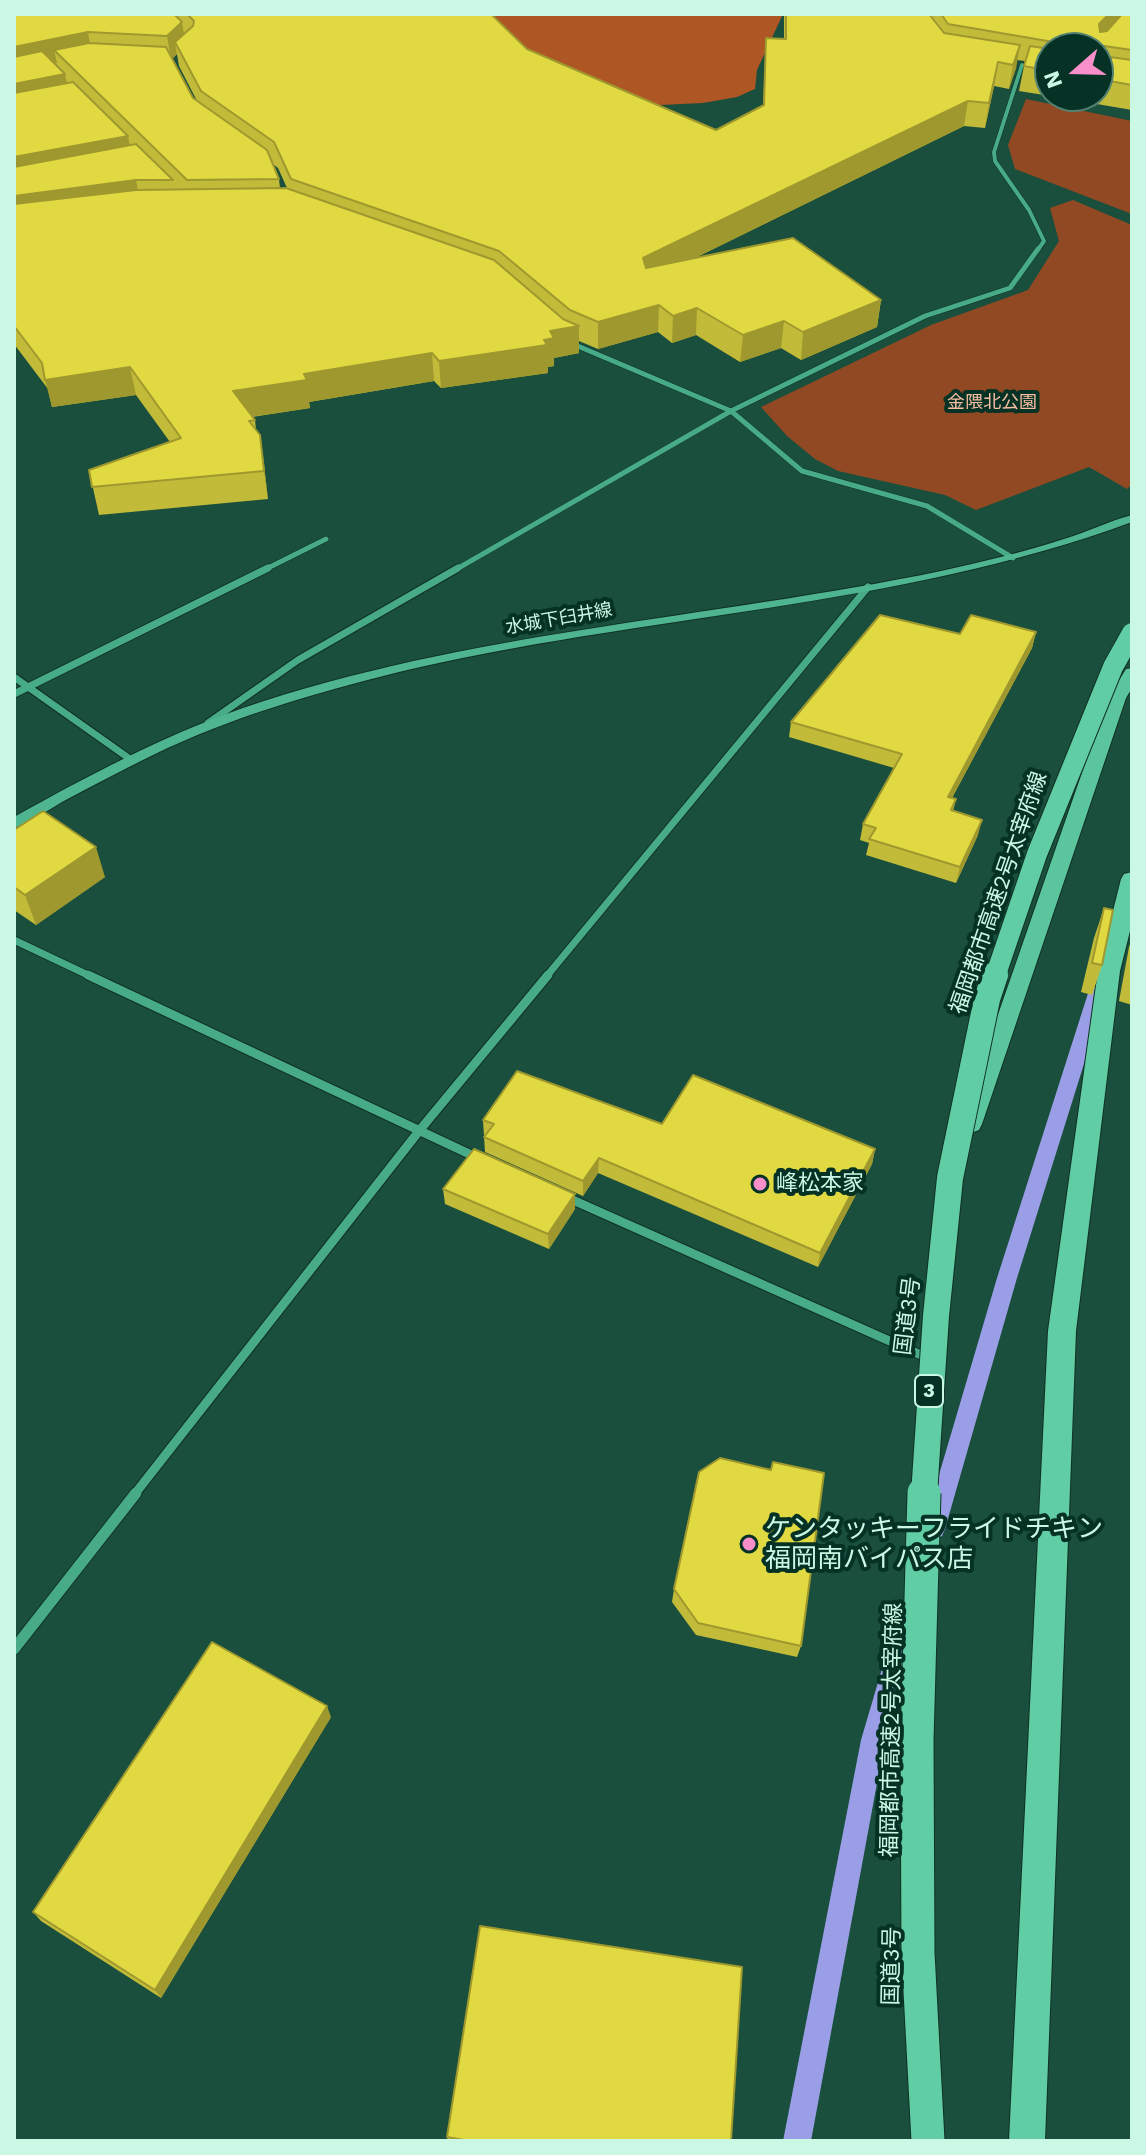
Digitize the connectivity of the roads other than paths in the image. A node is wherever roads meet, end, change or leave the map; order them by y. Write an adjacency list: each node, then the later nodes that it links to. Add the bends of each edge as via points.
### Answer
1 (1007, 64): 2 (street)
2 (1022, 65): 3 (street); 5 (street, via 995,161 1044,241 1010,288 925,316)
3 (1034, 67)
4 (567, 342): 5 (street)
5 (731, 411): 8 (street, via 802,471 927,506); 15 (street, via 298,660)
6 (1132, 518): 8 (main road, 水城下臼井線)
7 (326, 539): 13 (street)
8 (1013, 558): 9 (main road, 水城下臼井線)
9 (868, 587): 15 (main road, 水城下臼井線, via 417,663 272,703); 20 (street)
10 (1132, 633): 26 (highway, 福岡都市高速2号太宰府線, bridge, via 1113,667 1037,854 987,999 950,1178 925,1476 917,1740 918,1953)
11 (1132, 673): 23 (highway, 国道3号 / 3, via 1117,698 954,1173)
12 (14, 677): 13 (street)
13 (28, 686): 14 (street); 16 (street)
14 (14, 694)
15 (198, 730): 16 (main road, 水城下臼井線)
16 (130, 759): 17 (main road, 水城下臼井線)
17 (14, 823)
18 (1132, 879): 27 (highway, via 1109,971 1062,1331)
19 (14, 940): 20 (street)
20 (419, 1131): 21 (street); 24 (street)
21 (492, 1164)
22 (550, 1190): 23 (street)
23 (930, 1359): 25 (highway, 国道3号 / 3)
24 (14, 1649)
25 (917, 2141)
26 (928, 2141)
27 (1027, 2141)

